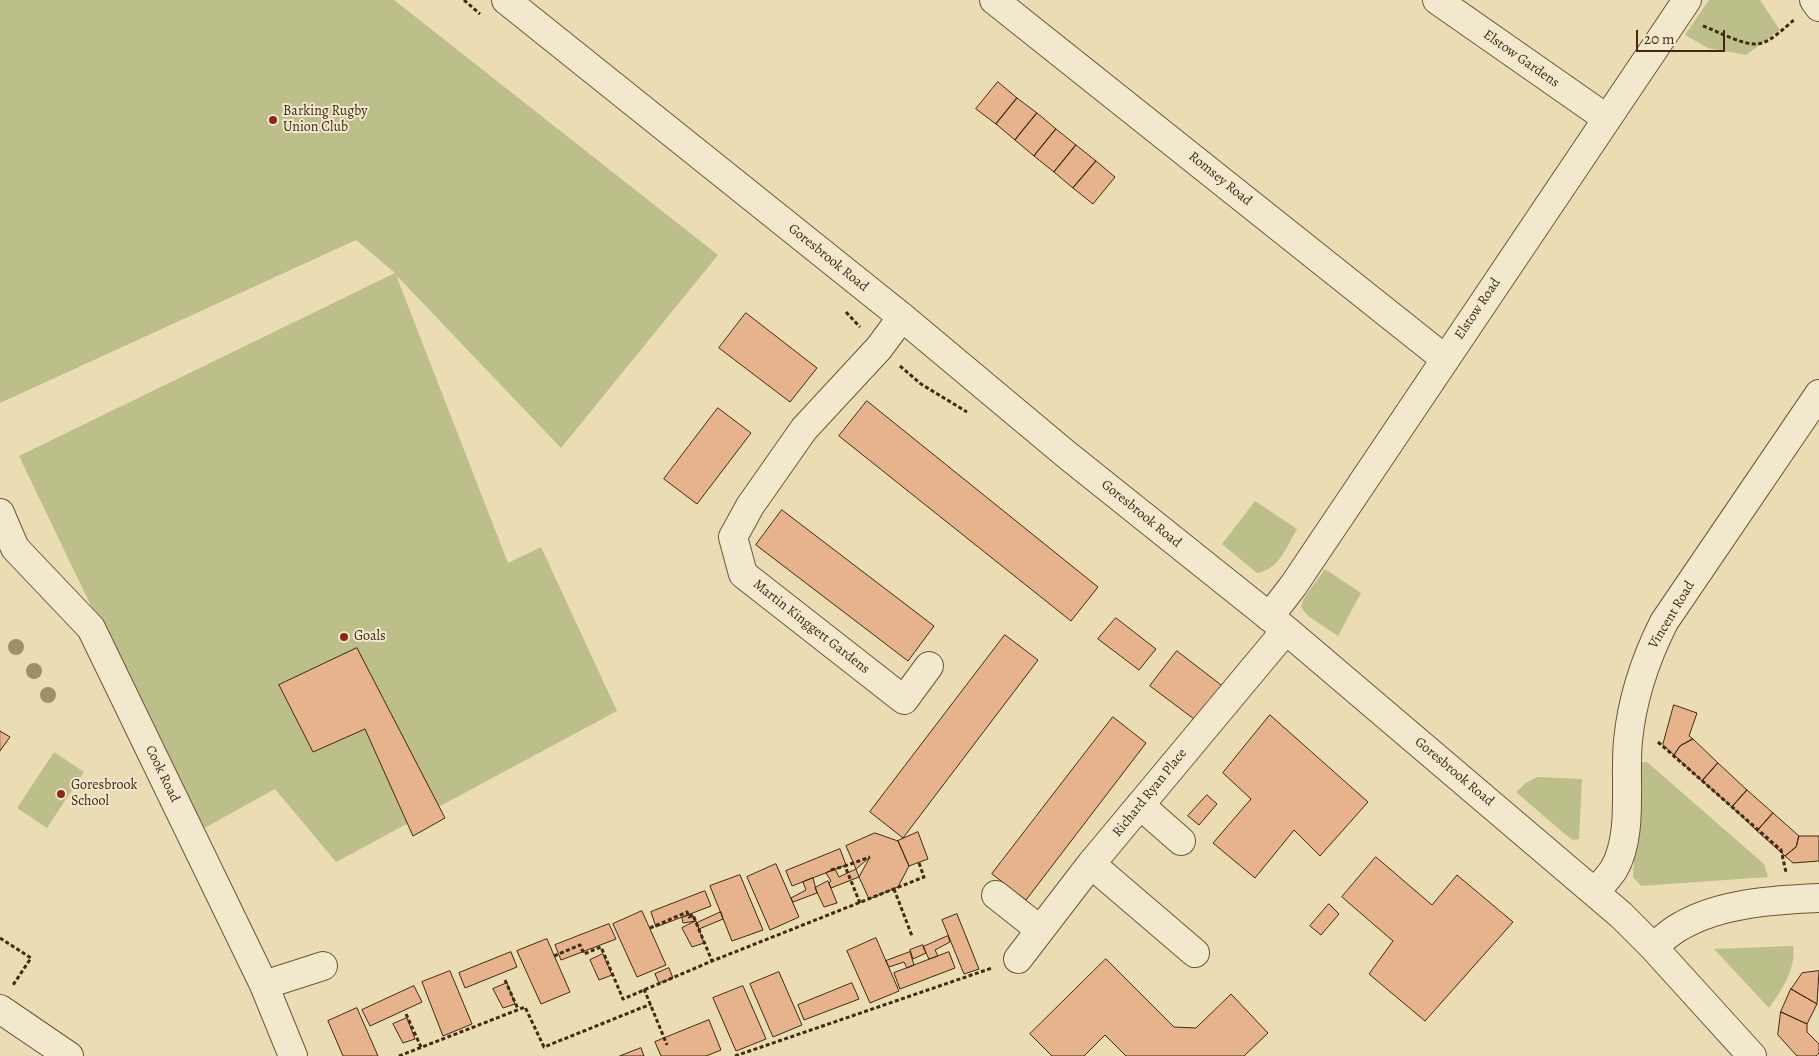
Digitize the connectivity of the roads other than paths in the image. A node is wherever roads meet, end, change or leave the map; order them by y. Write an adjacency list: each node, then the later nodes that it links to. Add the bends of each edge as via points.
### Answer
1 (506, 0): 6 (street, Goresbrook Road)
2 (994, 0): 7 (street, Romsey Road)
3 (1437, 0): 5 (street, Elstow Gardens)
4 (1684, 5): 5 (street, Elstow Road)
5 (1606, 118): 7 (street, Elstow Road)
6 (902, 317): 10 (street, Goresbrook Road, via 1067,455); 11 (street, Martin Kinggett Gardens, via 879,348 804,428 750,506 733,537 744,574 904,700)
7 (1445, 359): 10 (street, Elstow Road, via 1293,586)
8 (1819, 394): 15 (street, Vincent Road, via 1664,622 1647,656 1633,705 1628,742 1621,853 1614,869)
9 (0, 513): 23 (street, Cook Road, via 15,548 91,628)
10 (1277, 623): 12 (street, Richard Ryan Place); 15 (street, Goresbrook Road)
11 (929, 666)
12 (1140, 805): 13 (street); 14 (street, Richard Ryan Place)
13 (1182, 842)
14 (1092, 864): 18 (street, Richard Ryan Place); 20 (street)
15 (1595, 892): 19 (street, Goresbrook Road)
16 (996, 895): 18 (street)
17 (1819, 898): 19 (street, via 1729,908 1679,927)
18 (1039, 929): 21 (street, Richard Ryan Place)
19 (1653, 947): 27 (street, Goresbrook Road)
20 (1195, 953)
21 (1018, 959)
22 (323, 966): 23 (street)
23 (264, 985): 26 (street, Cook Road)
24 (0, 1009): 25 (street)
25 (69, 1056)
26 (294, 1056)
27 (1752, 1056)

